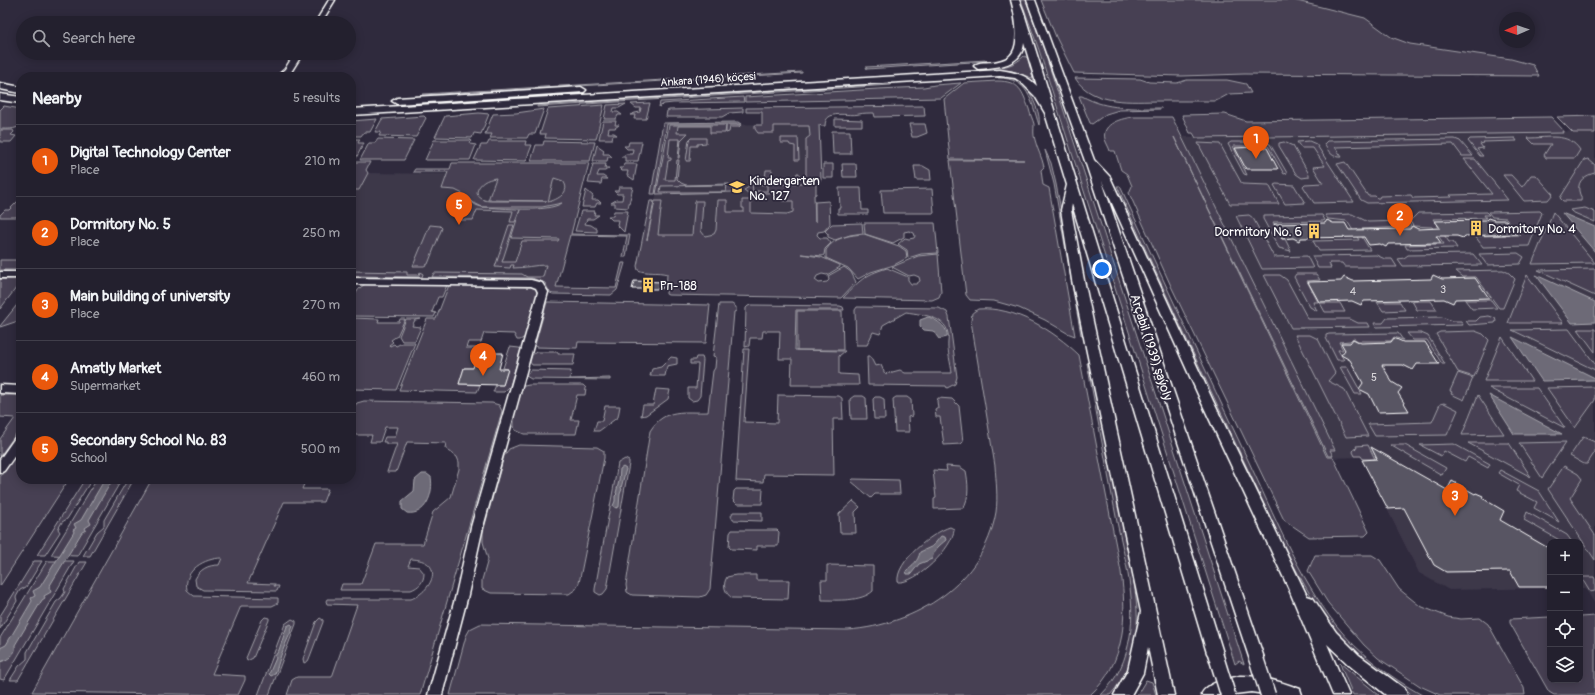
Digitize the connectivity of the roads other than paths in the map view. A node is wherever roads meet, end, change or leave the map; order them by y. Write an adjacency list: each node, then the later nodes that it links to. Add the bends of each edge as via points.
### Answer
1 (332, 0): 5 (street)
2 (1015, 0): 4 (main road)
3 (1031, 0): 15 (main road, Arçabil (1939) şaýoly)
4 (1019, 10): 12 (main road, Ankara (1946) köçesi, via 1019,52 1011,60 996,65); 14 (main road)
5 (322, 16)
6 (296, 60): 7 (street)
7 (290, 72)
8 (0, 86): 9 (main road)
9 (16, 89)
10 (0, 97): 11 (main road)
11 (16, 99)
12 (356, 104)
13 (356, 112): 14 (main road, Ankara (1946) köçesi, via 993,73 1026,80)
14 (1049, 112): 16 (main road)
15 (1088, 158): 24 (main road, via 1105,177); 31 (main road, Arçabil (1939) şaýoly, bridge)
16 (1072, 183): 25 (main road, via 1066,210 1078,280); 30 (main road, bridge)
17 (0, 275): 18 (street)
18 (16, 275)
19 (356, 281): 26 (street, via 531,283 539,285 543,292 476,527 461,599)
20 (0, 389): 21 (street)
21 (16, 390)
22 (16, 445): 23 (street)
23 (0, 468)
24 (1294, 584): 33 (main road); 34 (main road, via 1331,636 1354,660)
25 (1148, 610): 27 (main road, via 1135,673); 28 (main road)
26 (435, 695)
27 (1122, 695)
28 (1166, 695)
29 (1209, 695): 32 (main road, via 1224,688 1252,684 1282,689)
30 (1228, 695)
31 (1268, 695)
32 (1294, 695)
33 (1341, 695)
34 (1399, 695)

